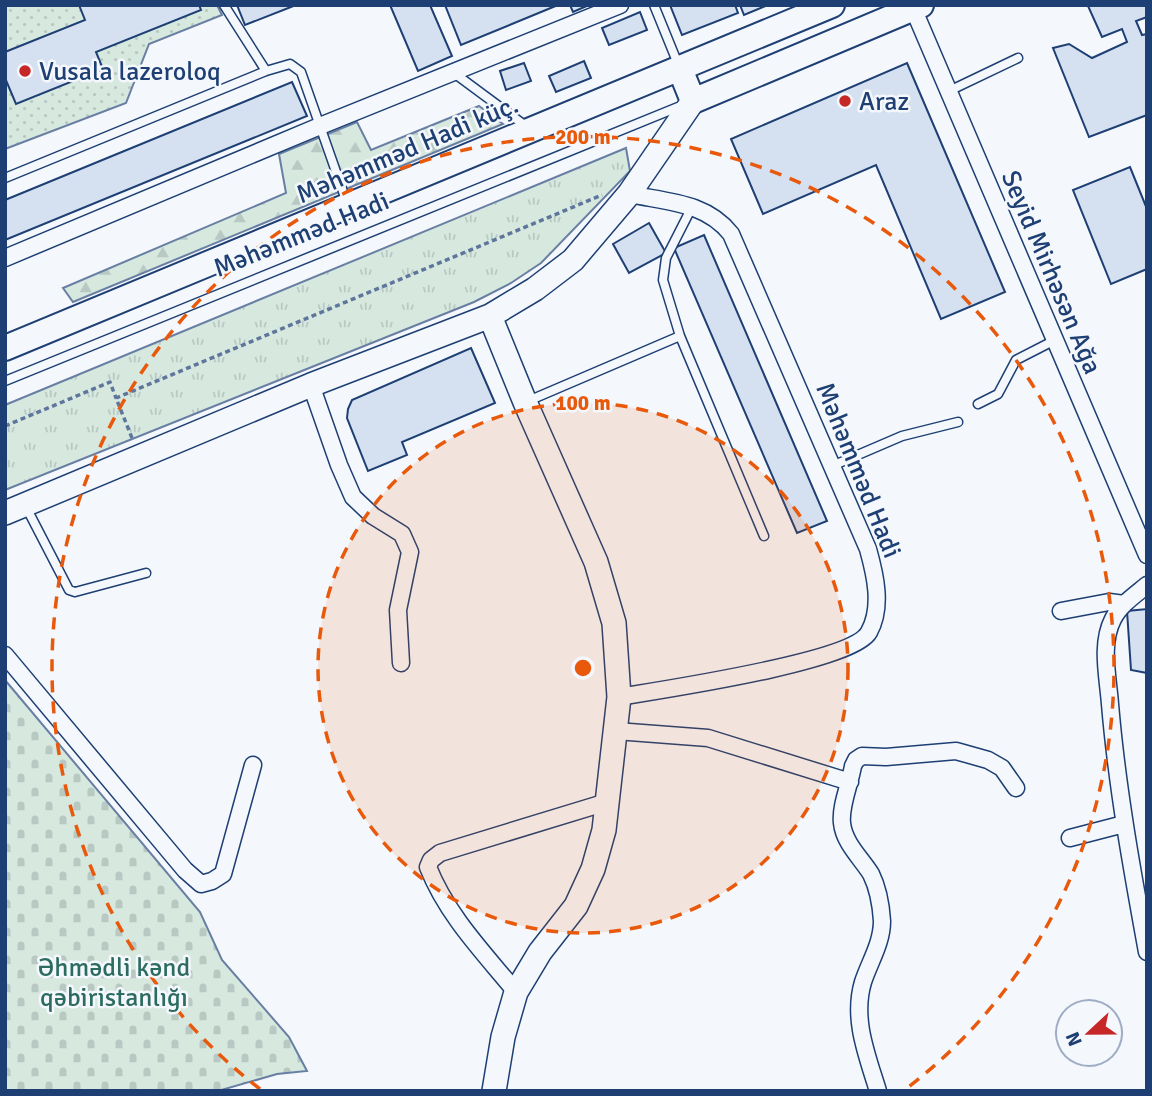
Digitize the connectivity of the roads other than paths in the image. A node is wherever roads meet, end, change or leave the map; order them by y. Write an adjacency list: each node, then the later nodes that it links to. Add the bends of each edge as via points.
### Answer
1 (224, 5): 8 (lane)
2 (620, 5): 9 (street)
3 (654, 5): 7 (lane)
4 (832, 5): 7 (main road, Məhəmməd Hadi küç.)
5 (917, 7): 10 (street, Seyid Mirhəsən Ağa); 11 (main road)
6 (1018, 58): 10 (lane)
7 (680, 69): 11 (main road); 13 (main road, Məhəmməd Hadi küç.)
8 (267, 71): 12 (lane, via 290,64 301,72); 14 (lane)
9 (454, 73): 12 (street); 13 (lane)
10 (949, 91): 21 (street, Seyid Mirhəsən Ağa)
11 (693, 101): 15 (street); 23 (lane, Məhəmməd Hadi)
12 (320, 126): 16 (lane); 18 (street)
13 (531, 130): 16 (main road, Məhəmməd Hadi küç.)
14 (5, 178)
15 (629, 194): 17 (street, Məhəmməd Hadi); 19 (street, via 572,260)
16 (348, 206): 22 (main road, Məhəmməd Hadi küç.)
17 (692, 207): 20 (lane, via 666,258 663,280); 28 (street, Məhəmməd Hadi, via 708,212 731,234)
18 (5, 258)
19 (490, 316): 24 (street); 25 (street)
20 (680, 336): 25 (lane); 30 (lane)
21 (1055, 340): 26 (lane, via 1016,360 998,394); 31 (street, Seyid Mirhəsən Ağa)
22 (5, 348)
23 (5, 381)
24 (311, 385): 29 (street); 37 (street, via 353,497 402,534 411,552 398,610)
25 (525, 402): 38 (street, via 596,562 614,623)
26 (978, 404)
27 (958, 422): 28 (lane, via 902,436)
28 (832, 466): 38 (street, Məhəmməd Hadi, via 877,580 869,634 827,655)
29 (15, 509): 32 (lane, via 69,590)
30 (764, 536)
31 (1147, 555)
32 (146, 573)
33 (1147, 585): 34 (street)
34 (1124, 604): 35 (street, via 1109,602); 44 (street, via 1113,619 1106,656)
35 (1061, 611)
36 (5, 655): 40 (street, via 201,884 223,874)
37 (401, 663)
38 (620, 697): 39 (street)
39 (616, 731): 41 (street, via 708,738); 43 (street)
40 (253, 765)
41 (850, 782): 42 (street, via 853,766 862,756 956,751 1002,768); 51 (street, via 842,826 872,876 882,921 858,1014)
42 (1016, 788)
43 (607, 802): 49 (street, via 593,869 576,906); 49 (street, via 440,853 431,860 428,867 451,912)
44 (1124, 824): 45 (street); 47 (street)
45 (1070, 838)
46 (1147, 855): 47 (street)
47 (1131, 862): 48 (street)
48 (1147, 952)
49 (516, 992): 50 (street)
50 (494, 1091)
51 (878, 1091)

